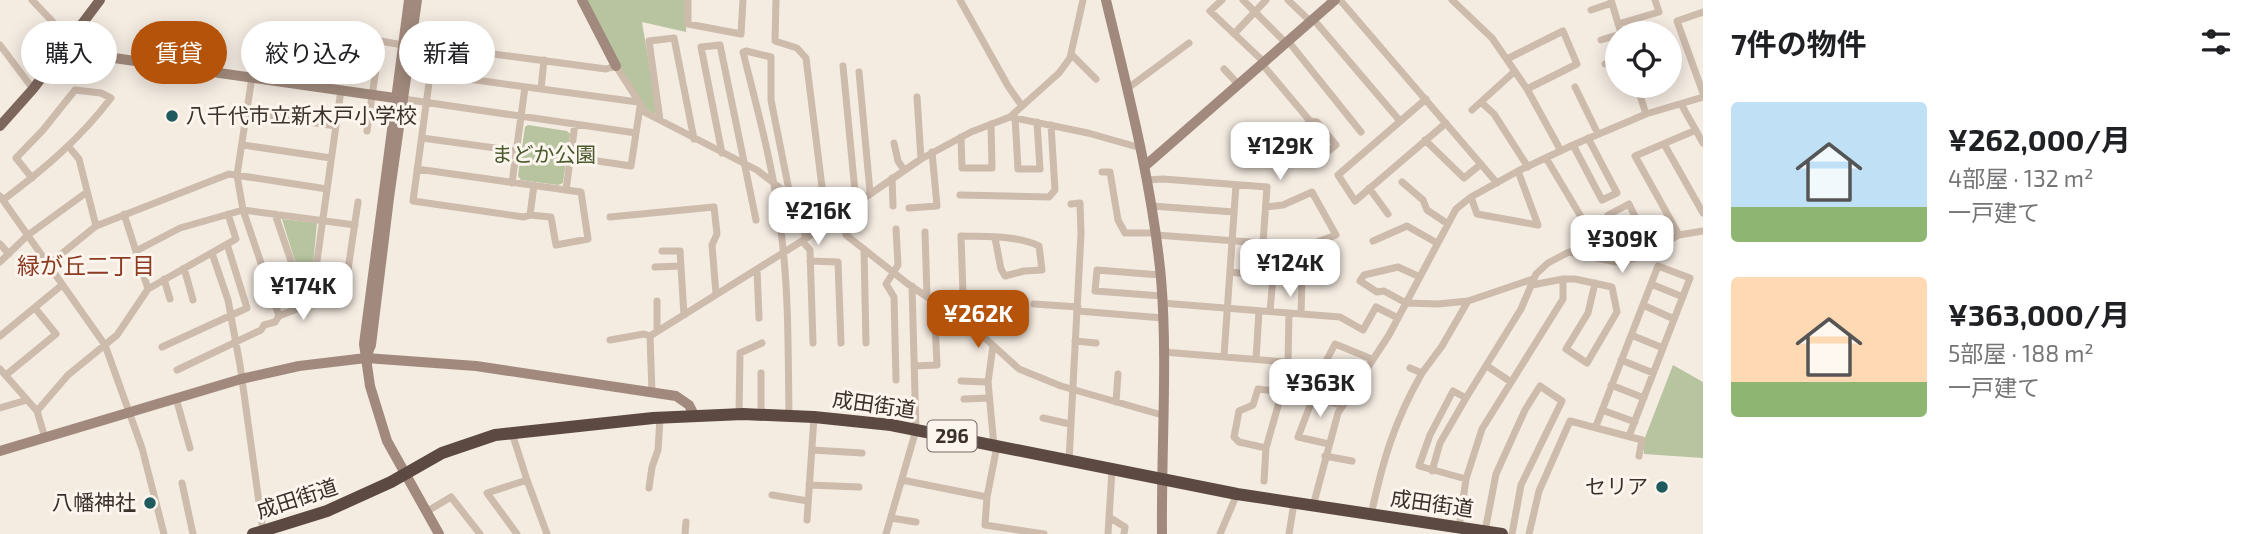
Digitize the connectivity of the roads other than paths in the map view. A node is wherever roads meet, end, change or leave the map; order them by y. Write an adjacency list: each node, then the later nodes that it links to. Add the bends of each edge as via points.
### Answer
1 (32, 0): 23 (street)
2 (100, 0): 24 (main road)
3 (408, 0): 25 (street)
4 (417, 0): 67 (street)
5 (582, 0): 42 (street)
6 (688, 0): 7 (street, via 688,24 741,34)
7 (743, 0)
8 (776, 0): 146 (street, via 775,41 797,48 806,58 823,195)
9 (960, 0): 73 (street)
10 (1083, 0): 37 (street)
11 (1106, 0): 60 (street)
12 (1222, 0): 29 (street, via 1210,11)
13 (1243, 0): 21 (street)
14 (1266, 0): 21 (street)
15 (1288, 0): 26 (street)
16 (1336, 0): 26 (street); 68 (street)
17 (1452, 0): 39 (street)
18 (1655, 0): 28 (street, via 1659,12)
19 (1611, 2): 20 (street); 27 (street)
20 (1591, 10)
21 (1255, 12): 29 (street); 32 (street)
22 (1703, 12): 64 (street, via 1677,21)
23 (52, 21)
24 (84, 21)
25 (405, 21)
26 (1313, 21): 32 (street); 81 (street)
27 (1617, 21)
28 (1628, 21)
29 (1234, 34): 41 (street)
30 (1605, 39): 31 (street)
31 (1601, 40)
32 (1287, 42): 41 (street); 91 (street)
33 (1189, 43): 60 (street)
34 (399, 44): 63 (street, via 380,41)
35 (0, 45): 58 (street)
36 (495, 54): 40 (street)
37 (1071, 54): 48 (street); 73 (street, via 1059,73)
38 (117, 58): 47 (street)
39 (1507, 59): 45 (street); 61 (street, via 1563,32 1577,64)
40 (544, 60): 42 (street, via 606,69); 59 (street)
41 (1263, 63): 55 (street); 80 (street)
42 (616, 66): 72 (street)
43 (843, 66): 142 (street)
44 (1224, 69): 55 (street)
45 (1515, 71): 61 (street); 69 (street)
46 (859, 72): 136 (street)
47 (241, 75)
48 (1096, 79)
49 (495, 83): 56 (street)
50 (37, 84): 58 (main road)
51 (251, 84): 75 (street)
52 (300, 84): 62 (street)
53 (400, 84): 67 (street)
54 (430, 84): 70 (street)
55 (1238, 85): 116 (street)
56 (525, 87): 59 (street); 77 (street)
57 (1575, 87): 93 (street)
58 (33, 89): 88 (main road)
59 (541, 89): 72 (street)
60 (1128, 89): 105 (street)
61 (1527, 89): 107 (street)
62 (341, 90): 63 (street); 87 (street)
63 (372, 95): 67 (street); 90 (street)
64 (1703, 95): 71 (street)
65 (917, 97): 113 (street)
66 (1641, 98): 76 (street)
67 (399, 99): 70 (street); 255 (street, via 368,298)
68 (1426, 99): 81 (street); 83 (street)
69 (1481, 102): 74 (street); 117 (street, via 1494,114)
70 (427, 103): 77 (street); 95 (street)
71 (1681, 104): 76 (street); 89 (street)
72 (639, 105): 79 (street); 92 (street)
73 (1022, 106): 78 (street)
74 (1472, 110)
75 (247, 113): 87 (street); 102 (street)
76 (1646, 114): 93 (street)
77 (521, 116): 84 (street); 106 (street)
78 (1013, 117): 82 (street); 82 (street, via 1018,169 1040,169); 85 (street)
79 (660, 120): 97 (street); 97 (street, via 649,41 674,38)
80 (1310, 121): 80 (street, via 1317,122 1336,145 1321,157 1301,131)
81 (1400, 121): 132 (street, via 1338,175 1355,201)
82 (1037, 122): 86 (street)
83 (1446, 123): 98 (street); 114 (street)
84 (575, 124): 92 (street); 111 (street)
85 (991, 124): 94 (street); 94 (street, via 992,168 962,168)
86 (1051, 125): 105 (street); 137 (street, via 1055,190 1049,197)
87 (336, 126): 110 (street)
88 (0, 127)
89 (1696, 130): 100 (street); 101 (street)
90 (368, 131)
91 (1361, 132)
92 (636, 133): 111 (street, via 631,166)
93 (1598, 134): 96 (street)
94 (961, 137): 108 (street)
95 (422, 138): 106 (street); 118 (street)
96 (1588, 138): 103 (street); 103 (street, via 1618,193 1602,200)
97 (694, 139): 109 (street)
98 (1425, 140): 114 (street, via 1464,178); 132 (street)
99 (894, 143): 119 (street)
100 (1703, 143)
101 (1664, 144): 151 (street); 171 (street, via 1635,156)
102 (243, 145): 110 (street); 122 (street)
103 (1573, 145): 107 (street)
104 (69, 147): 123 (street); 123 (street, via 110,98 75,90 16,158); 135 (street, via 79,159)
105 (1141, 148): 116 (street)
106 (517, 151): 126 (street)
107 (1561, 151): 112 (street)
108 (932, 152): 113 (street); 148 (street, via 937,206)
109 (722, 153): 115 (street); 115 (street, via 701,47 720,45)
110 (331, 158): 133 (street)
111 (571, 158): 134 (street)
112 (1546, 158): 117 (street); 162 (street)
113 (921, 159): 119 (street)
114 (1481, 164): 129 (street)
115 (747, 165): 127 (street); 160 (street)
116 (1145, 166): 125 (street)
117 (1528, 167): 121 (street)
118 (417, 169): 126 (street); 156 (street, via 412,201)
119 (904, 170): 124 (street)
120 (1102, 172): 169 (street, via 1110,172 1118,220 1125,233)
121 (1518, 172): 129 (street); 139 (street, via 1538,225 1477,214)
122 (237, 175): 133 (street); 149 (street); 152 (street, via 229,174)
123 (32, 178): 140 (street)
124 (891, 178): 136 (street); 144 (street)
125 (1147, 180): 130 (street); 145 (street)
126 (512, 183): 131 (street)
127 (774, 183): 138 (street); 138 (street, via 746,51 771,57 771,100); 185 (street)
128 (1402, 183): 163 (street, via 1423,200 1427,210)
129 (1497, 183): 139 (street)
130 (1236, 185): 147 (street, via 1267,187); 150 (street)
131 (534, 186): 134 (street); 156 (street)
132 (1369, 188): 155 (street)
133 (327, 189): 159 (street)
134 (566, 190): 156 (street, via 581,192 588,239 556,245 551,217)
135 (87, 192): 165 (street); 170 (street)
136 (870, 192): 142 (street)
137 (960, 195)
138 (790, 196): 146 (street)
139 (1471, 197): 163 (street)
140 (1, 198): 170 (street)
141 (358, 202): 164 (street)
142 (856, 202): 157 (street)
143 (1071, 204): 224 (street, via 1080,203)
144 (893, 206)
145 (1152, 206): 150 (street); 169 (street)
146 (805, 207): 161 (street); 173 (street)
147 (1266, 207): 176 (street); 180 (street, via 1312,192 1336,235 1306,246)
148 (909, 208)
149 (243, 210): 153 (street); 154 (street); 232 (street)
150 (1234, 212): 174 (street)
151 (1703, 213)
152 (124, 214): 165 (street); 183 (street)
153 (228, 214): 179 (street, via 236,239); 183 (street, via 180,228)
154 (275, 214): 159 (street); 198 (street)
155 (1388, 214)
156 (530, 215)
157 (838, 215): 161 (street); 181 (street, via 845,223 846,235)
158 (610, 216): 210 (street, via 714,207)
159 (323, 220): 164 (street); 198 (street, via 316,268)
160 (756, 220)
161 (831, 220): 173 (street)
162 (1583, 220)
163 (1448, 223): 177 (street)
164 (355, 225): 220 (street, via 345,290)
165 (96, 226): 191 (street)
166 (896, 229): 196 (street, via 898,265)
167 (1703, 231): 171 (street)
168 (925, 232): 213 (street)
169 (1156, 234): 174 (street); 199 (street)
170 (28, 235): 187 (street); 191 (street)
171 (1679, 235): 182 (street)
172 (995, 238): 172 (street, via 1028,240 1039,246 1042,270 1005,276); 237 (street, via 961,236)
173 (804, 239): 185 (street); 189 (street)
174 (1232, 240): 176 (street); 197 (street)
175 (1373, 241): 177 (street, via 1407,226)
176 (1263, 243): 180 (street)
177 (1437, 243): 201 (street)
178 (0, 244): 187 (street)
179 (227, 244): 186 (street); 231 (street, via 247,308)
180 (1276, 244): 200 (street)
181 (864, 249): 196 (street); 246 (street)
182 (1651, 250): 188 (street); 188 (street, via 1629,204 1608,215)
183 (136, 251): 209 (street)
184 (662, 251): 192 (street, via 680,251)
185 (783, 252): 195 (street); 295 (street)
186 (212, 253): 194 (street); 231 (street)
187 (9, 254): 190 (street)
188 (1630, 259): 204 (street, via 1616,262 1569,252 1548,263)
189 (810, 261): 245 (street); 248 (street, via 838,262)
190 (0, 262)
191 (49, 264): 207 (street)
192 (681, 266): 193 (street); 230 (street)
193 (655, 267)
194 (184, 268): 202 (street); 214 (street)
195 (757, 268): 210 (street); 233 (street)
196 (892, 271): 208 (street); 272 (street, via 886,284 894,297)
197 (1230, 272): 200 (street); 223 (street)
198 (296, 275): 220 (street)
199 (1160, 275): 215 (street); 215 (street, via 1097,270 1095,291)
200 (1273, 277): 226 (street); 229 (street, via 1302,280)
201 (1420, 277): 218 (street); 218 (street, via 1398,267 1364,275 1360,282)
202 (164, 279): 209 (street); 212 (street)
203 (1563, 279): 204 (street); 205 (street); 275 (street, via 1563,299)
204 (1533, 282): 217 (street); 262 (street)
205 (1595, 283): 205 (street, via 1612,287 1617,312 1587,363 1566,349 1588,313)
206 (1651, 284): 211 (street); 211 (street, via 1658,266 1690,278); 221 (street)
207 (62, 285): 222 (street); 249 (street)
208 (912, 286): 213 (street); 261 (street)
209 (148, 289): 249 (street)
210 (716, 294): 230 (street)
211 (1683, 297): 236 (street)
212 (170, 299)
213 (930, 299): 237 (street); 261 (street, via 937,365)
214 (193, 300)
215 (1162, 300): 223 (street); 234 (street)
216 (657, 301): 238 (street)
217 (1468, 301): 218 (street); 268 (street)
218 (1406, 303): 235 (street)
219 (1034, 304): 224 (street)
220 (306, 305): 232 (street)
221 (1643, 305): 236 (street); 239 (street)
222 (35, 308): 240 (street); 265 (street, via 56,334)
223 (1227, 308): 225 (street); 254 (street)
224 (1078, 309): 234 (street); 242 (street)
225 (1259, 311): 226 (street); 256 (street)
226 (1270, 312): 227 (street)
227 (1289, 313): 229 (street); 259 (street)
228 (1004, 314): 237 (street, via 985,314 984,319)
229 (1301, 314): 235 (street, via 1340,317 1363,330 1376,307)
230 (684, 315): 238 (street)
231 (230, 316): 243 (street); 251 (street)
232 (279, 316): 243 (street)
233 (759, 318)
234 (1163, 318): 253 (street)
235 (1398, 318): 257 (street)
236 (1674, 318): 252 (street)
237 (967, 324): 250 (street)
238 (654, 334): 241 (street); 279 (street)
239 (1631, 335): 252 (street); 258 (street)
240 (0, 336)
241 (610, 340)
242 (1075, 341): 247 (street); 277 (street)
243 (235, 342): 264 (street); 271 (street)
244 (762, 343): 292 (street, via 740,353)
245 (813, 343)
246 (866, 343)
247 (1096, 343)
248 (841, 344)
249 (105, 345): 290 (street, via 68,375); 291 (street)
250 (993, 346): 274 (street); 277 (street, via 1019,369)
251 (162, 347)
252 (1663, 348): 269 (street)
253 (1163, 352): 254 (street); 296 (street)
254 (1224, 356): 256 (street)
255 (366, 358): 271 (street, via 309,364); 279 (street, via 476,366); 321 (street, via 380,424)
256 (1256, 359): 259 (street)
257 (1372, 359): 260 (street, via 1335,344); 266 (street)
258 (1621, 360): 269 (street); 276 (street)
259 (1287, 362): 260 (street); 278 (street)
260 (1324, 365): 266 (street)
261 (914, 366): 303 (street)
262 (1487, 366): 275 (street); 282 (street)
263 (1410, 368): 268 (street)
264 (177, 370)
265 (3, 372): 285 (street)
266 (1363, 372): 287 (street)
267 (761, 373): 293 (street)
268 (1422, 373): 338 (street, via 1402,408 1383,459)
269 (1653, 373): 283 (street)
270 (1118, 374): 286 (street)
271 (241, 379): 280 (street); 346 (street)
272 (896, 380)
273 (961, 381): 274 (street)
274 (988, 382): 281 (street)
275 (1511, 382): 323 (street, via 1482,429)
276 (1612, 385): 283 (street); 289 (street)
277 (1072, 389): 286 (street); 301 (street)
278 (1282, 392): 310 (street); 310 (street, via 1258,389 1253,405 1237,416 1234,437)
279 (652, 393): 294 (street, via 676,396)
280 (177, 398): 291 (street); 309 (street)
281 (989, 398): 284 (street); 308 (street)
282 (1466, 398): 320 (street, via 1440,443); 320 (street, via 1453,391 1430,435 1419,466)
283 (1644, 398): 300 (street)
284 (964, 399)
285 (27, 400): 288 (street); 290 (street)
286 (1116, 402): 296 (street)
287 (1342, 405): 307 (street); 307 (street, via 1313,398 1298,437)
288 (0, 408)
289 (1602, 410): 300 (street); 302 (street)
290 (37, 411): 306 (street)
291 (130, 412): 306 (street); 347 (street)
292 (739, 414): 293 (highway, 成田街道 / 296); 294 (highway, 成田街道 / 296)
293 (761, 414): 295 (highway, 成田街道 / 296)
294 (694, 415): 298 (highway, 成田街道 / 296)
295 (789, 415): 297 (highway, 成田街道 / 296)
296 (1162, 415): 322 (street)
297 (814, 416): 303 (highway, 成田街道 / 296); 312 (street)
298 (660, 418): 304 (highway, 成田街道 / 296); 330 (street)
299 (1043, 418): 301 (street)
300 (1634, 422): 305 (street)
301 (1070, 424): 317 (street)
302 (1595, 426): 305 (street); 363 (street, via 1569,422 1539,491)
303 (916, 430): 308 (highway, 成田街道 / 296); 325 (street)
304 (512, 433): 321 (highway, 成田街道 / 296, via 461,446); 324 (street)
305 (1629, 436): 315 (street, via 1642,440)
306 (45, 438): 311 (street)
307 (1329, 444): 314 (street)
308 (996, 446): 317 (highway, 成田街道 / 296); 333 (street)
309 (190, 448)
310 (1266, 448): 326 (street)
311 (4, 450): 316 (street)
312 (812, 450): 313 (street); 328 (street)
313 (862, 453)
314 (1325, 456): 318 (street); 336 (street)
315 (1639, 456)
316 (0, 458)
317 (1069, 461): 319 (highway, 成田街道 / 296)
318 (1352, 461)
319 (1112, 470): 322 (highway, 成田街道 / 296); 339 (street)
320 (1432, 471): 323 (street)
321 (404, 474): 337 (street); 346 (highway, 成田街道 / 296, via 355,500)
322 (1162, 479): 331 (highway, 成田街道 / 296); 358 (street)
323 (1466, 479): 344 (street)
324 (527, 480): 351 (street, via 487,493); 352 (street)
325 (902, 480): 333 (street); 340 (street)
326 (1264, 481)
327 (182, 483): 348 (street)
328 (809, 485): 329 (street); 334 (street)
329 (859, 487)
330 (649, 488)
331 (1237, 494): 335 (highway, 成田街道 / 296); 359 (street)
332 (772, 495): 334 (street)
333 (987, 497): 355 (street, via 985,525)
334 (808, 501): 341 (street)
335 (1294, 503): 336 (highway, 成田街道 / 296); 360 (street)
336 (1312, 506): 338 (highway, 成田街道 / 296)
337 (426, 512): 349 (street); 350 (street, via 451,497)
338 (1371, 515): 344 (highway, 成田街道 / 296)
339 (1109, 517): 356 (street); 357 (street, via 1125,527)
340 (891, 518): 343 (street); 354 (street)
341 (807, 520)
342 (686, 522): 353 (street)
343 (916, 522)
344 (1459, 528): 345 (highway, 成田街道 / 296)
345 (1485, 531): 361 (highway, 成田街道 / 296); 362 (street, via 1496,474 1540,386 1562,401 1521,485)
346 (258, 533)
347 (164, 534)
348 (193, 534)
349 (439, 534)
350 (480, 534)
351 (517, 534)
352 (547, 534)
353 (685, 534)
354 (886, 534)
355 (1044, 534)
356 (1108, 534)
357 (1124, 534)
358 (1162, 534)
359 (1220, 534)
360 (1289, 534)
361 (1503, 534)
362 (1512, 534)
363 (1529, 534)

